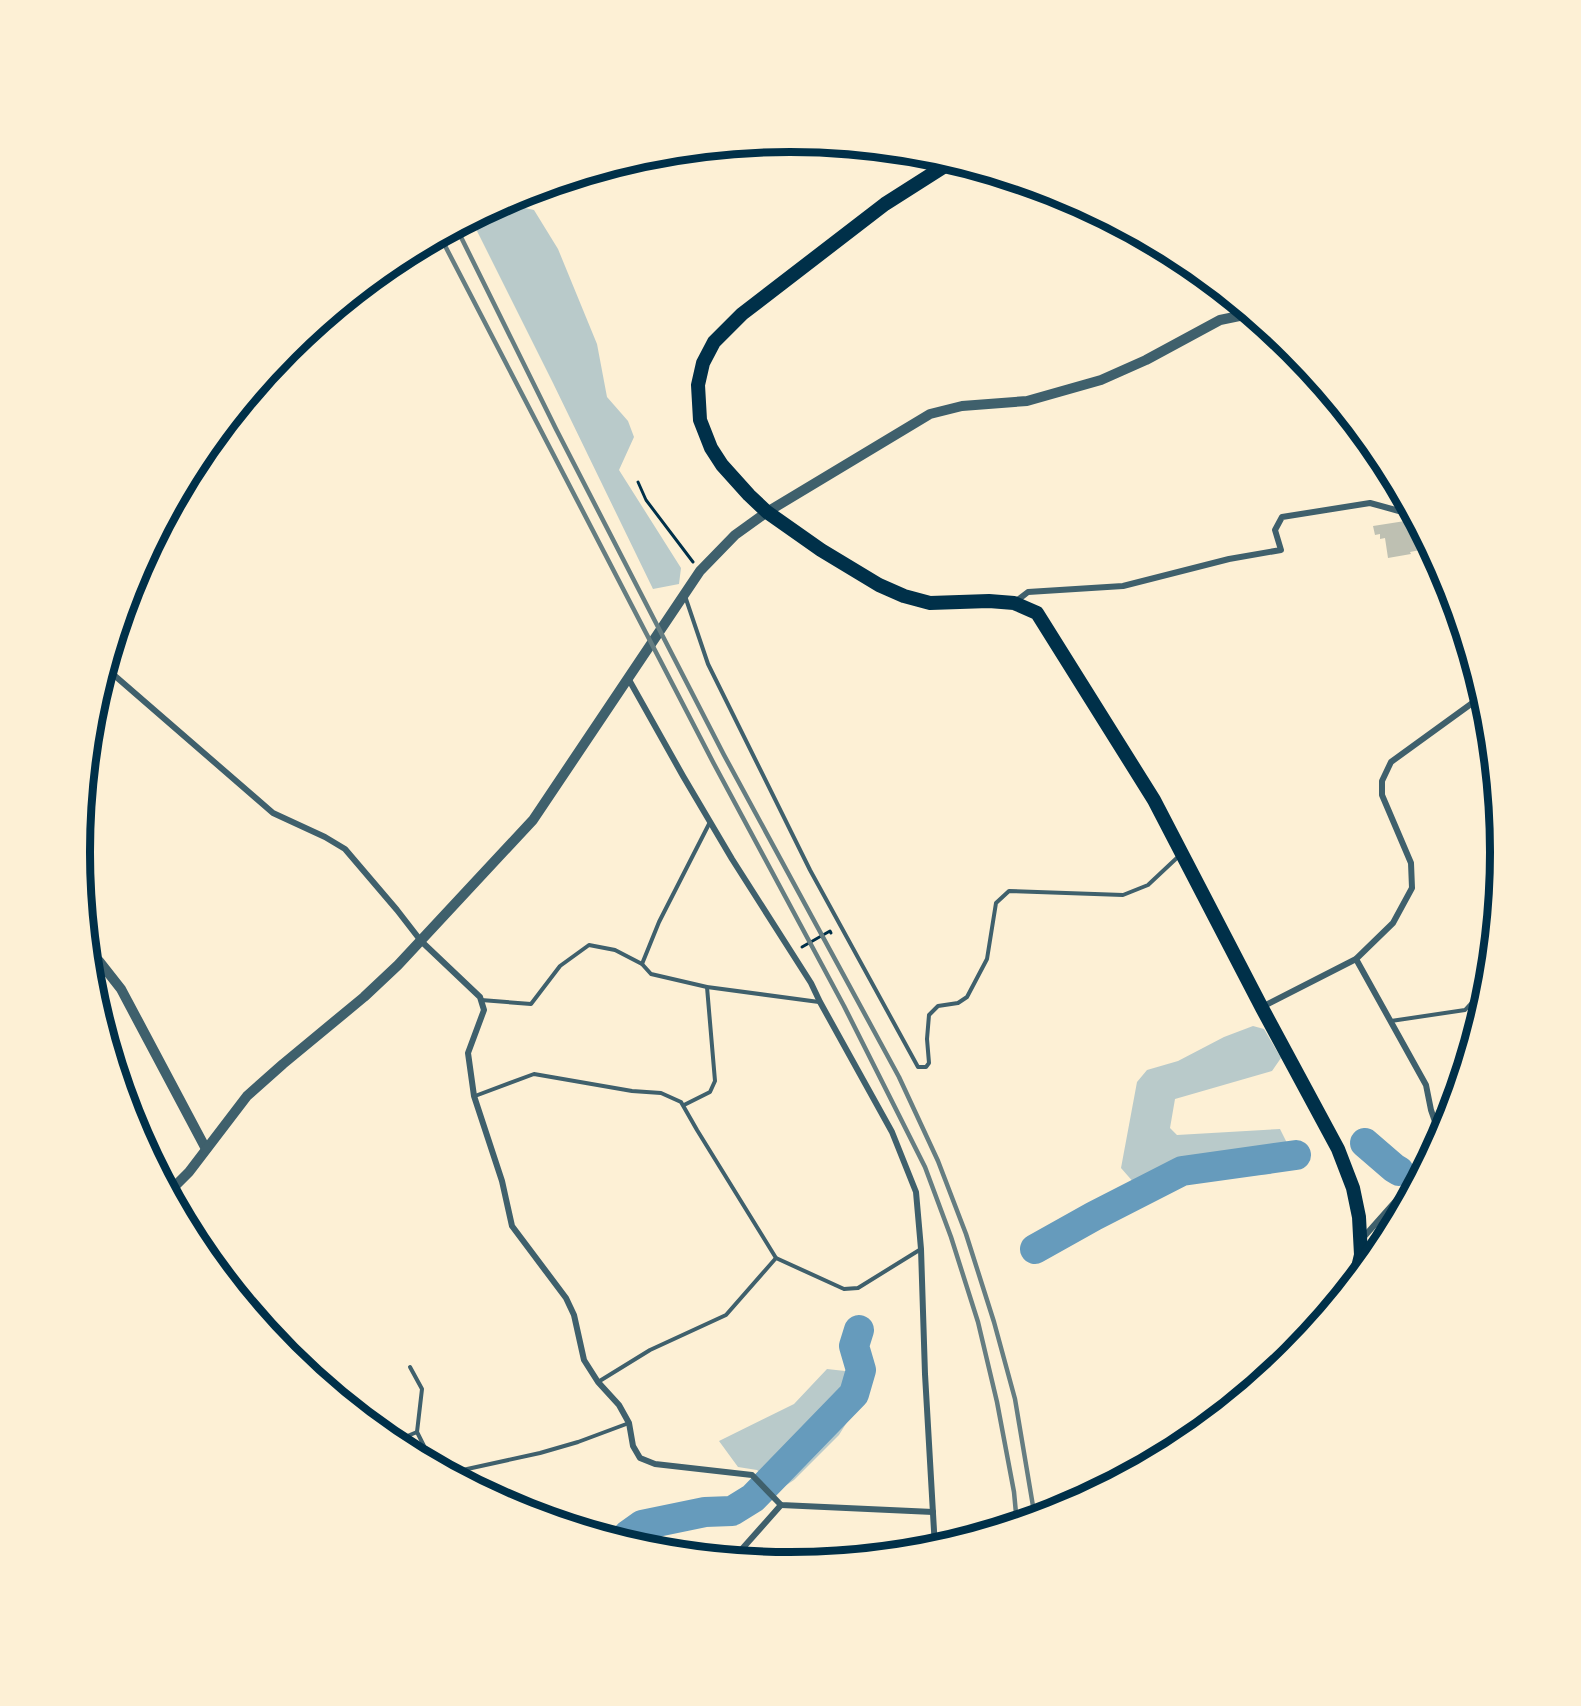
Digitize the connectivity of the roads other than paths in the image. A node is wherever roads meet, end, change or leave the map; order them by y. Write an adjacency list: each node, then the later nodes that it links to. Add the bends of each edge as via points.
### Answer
1 (940, 169): 4 (main road, via 885,204 742,314 714,342 703,363 698,385 700,420 711,448)
2 (1240, 316): 4 (street, via 1220,320 1101,380 1027,401 962,406 930,414)
3 (1401, 511): 6 (street, via 1370,503 1282,517 1275,530 1281,550 1123,586 1028,592)
4 (767, 512): 5 (street, via 735,535); 6 (main road, via 821,550 904,596 930,603)
5 (684, 593): 7 (street); 11 (lane, via 708,664 810,870 918,1067 926,1067 929,1062 930,1015 938,1006 958,1003 966,997 987,958 996,903 1009,891 1123,895 1148,885)
6 (1014, 603): 11 (main road, via 1037,613 1154,800)
7 (631, 674): 10 (street); 12 (street, via 532,820)
8 (113, 675): 12 (street, via 273,813 345,849)
9 (1474, 702): 13 (street, via 1391,762 1382,781 1382,795 1411,863 1412,888 1393,923)
10 (710, 822): 15 (lane); 19 (street)
11 (1182, 853): 20 (main road)
12 (421, 941): 18 (street); 25 (street, via 364,997 247,1096)
13 (1356, 959): 20 (street); 21 (street)
14 (99, 961): 25 (street, via 122,988)
15 (642, 963): 16 (lane, via 651,974); 18 (lane, via 615,950 589,945 560,966 531,1004)
16 (707, 987): 19 (lane); 23 (lane, via 715,1081 710,1092)
17 (1476, 998): 21 (lane, via 1465,1010)
18 (481, 1000): 22 (street, via 484,1010 468,1053)
19 (820, 1002): 29 (street, via 892,1132 916,1192)
20 (1262, 1008): 28 (main road, via 1338,1149 1353,1188)
21 (1391, 1021): 24 (street, via 1426,1085)
22 (474, 1096): 23 (lane, via 534,1074 661,1093); 33 (street, via 502,1181 512,1226 566,1298 584,1360)
23 (684, 1106): 30 (lane)
24 (1437, 1123)
25 (206, 1149): 26 (street)
26 (175, 1186)
27 (1404, 1191): 28 (street)
28 (1361, 1239): 31 (main road)
29 (921, 1249): 30 (lane, via 858,1288 844,1289); 40 (street)
30 (776, 1258): 33 (lane, via 726,1315 650,1350)
31 (1360, 1260)
32 (410, 1367): 35 (lane, via 422,1389)
33 (598, 1382): 34 (street)
34 (629, 1423): 38 (lane, via 540,1453); 39 (street, via 633,1446 640,1458 654,1464 752,1475)
35 (417, 1432): 36 (lane); 37 (lane)
36 (405, 1437)
37 (425, 1450)
38 (460, 1470)
39 (780, 1505): 40 (street); 42 (street)
40 (933, 1512): 41 (street)
41 (934, 1538)
42 (740, 1552)

